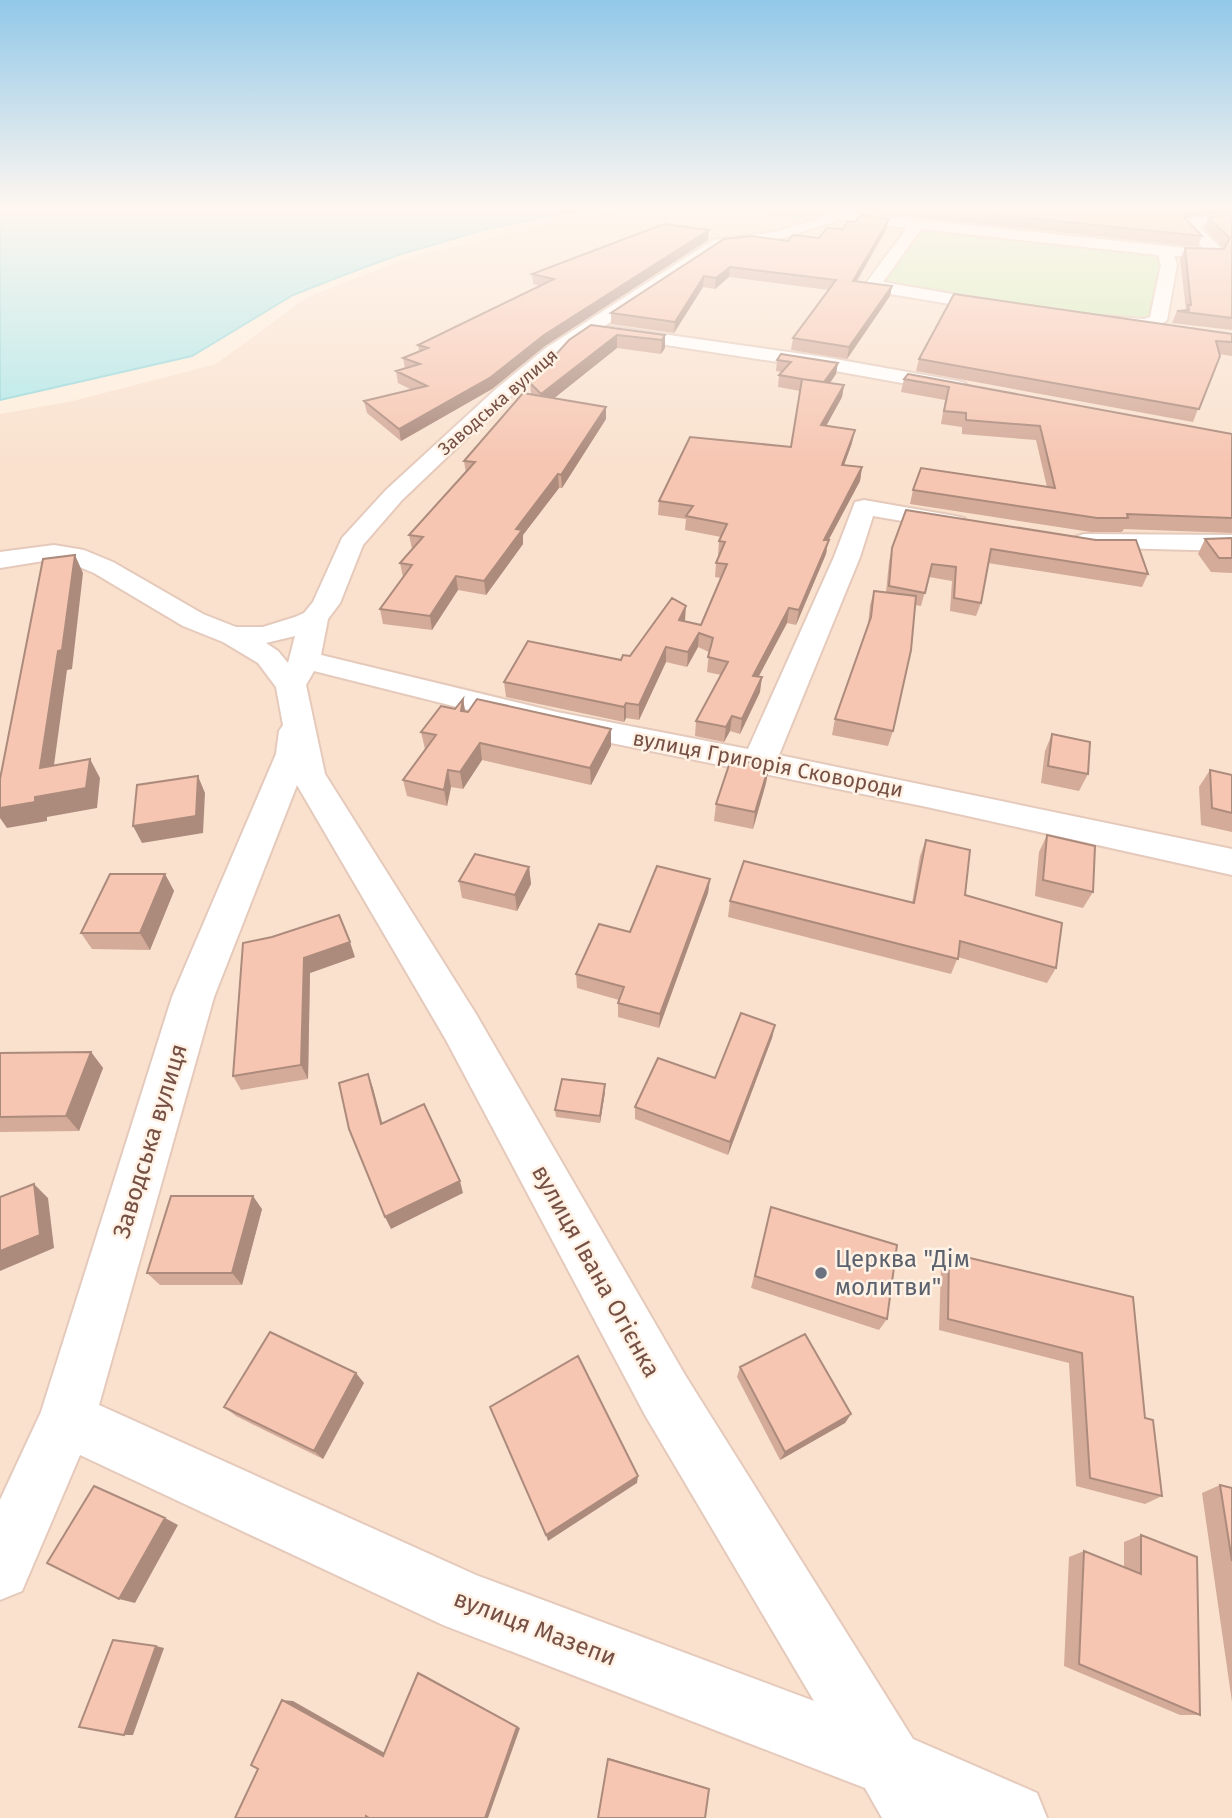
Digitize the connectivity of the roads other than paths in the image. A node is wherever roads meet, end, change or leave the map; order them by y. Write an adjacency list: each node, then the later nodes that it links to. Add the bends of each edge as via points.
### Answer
1 (644, 292): 7 (street, Заводська вулиця)
2 (908, 292): 4 (street)
3 (1164, 292): 6 (street, via 1158,320)
4 (1022, 310)
5 (1085, 318): 6 (street)
6 (1146, 325): 8 (street)
7 (588, 329): 9 (street); 14 (street, Заводська вулиця, via 504,392 394,495 351,543 326,603)
8 (1171, 331)
9 (974, 390)
10 (979, 527): 17 (street, via 864,507 848,557)
11 (1054, 538): 12 (street, via 1091,543)
12 (1232, 543)
13 (0, 560): 15 (street, via 47,553 83,557 166,604)
14 (314, 619): 15 (street, via 292,630); 16 (street, Заводська вулиця)
15 (244, 635): 16 (street)
16 (298, 686): 17 (street, вулиця Григорія Сковороди, via 372,679); 19 (street, Заводська вулиця, via 293,754 192,998); 21 (street, вулиця Івана Огієнка, via 308,774 461,1027 665,1395)
17 (759, 762): 18 (street, вулиця Григорія Сковороди)
18 (1232, 862)
19 (67, 1419): 20 (street, Заводська вулиця); 21 (street, вулиця Мазепи, via 465,1603)
20 (0, 1569)
21 (891, 1764): 22 (street, вулиця Івана Огієнка); 23 (street, вулиця Мазепи)
22 (922, 1818)
23 (1012, 1818)

